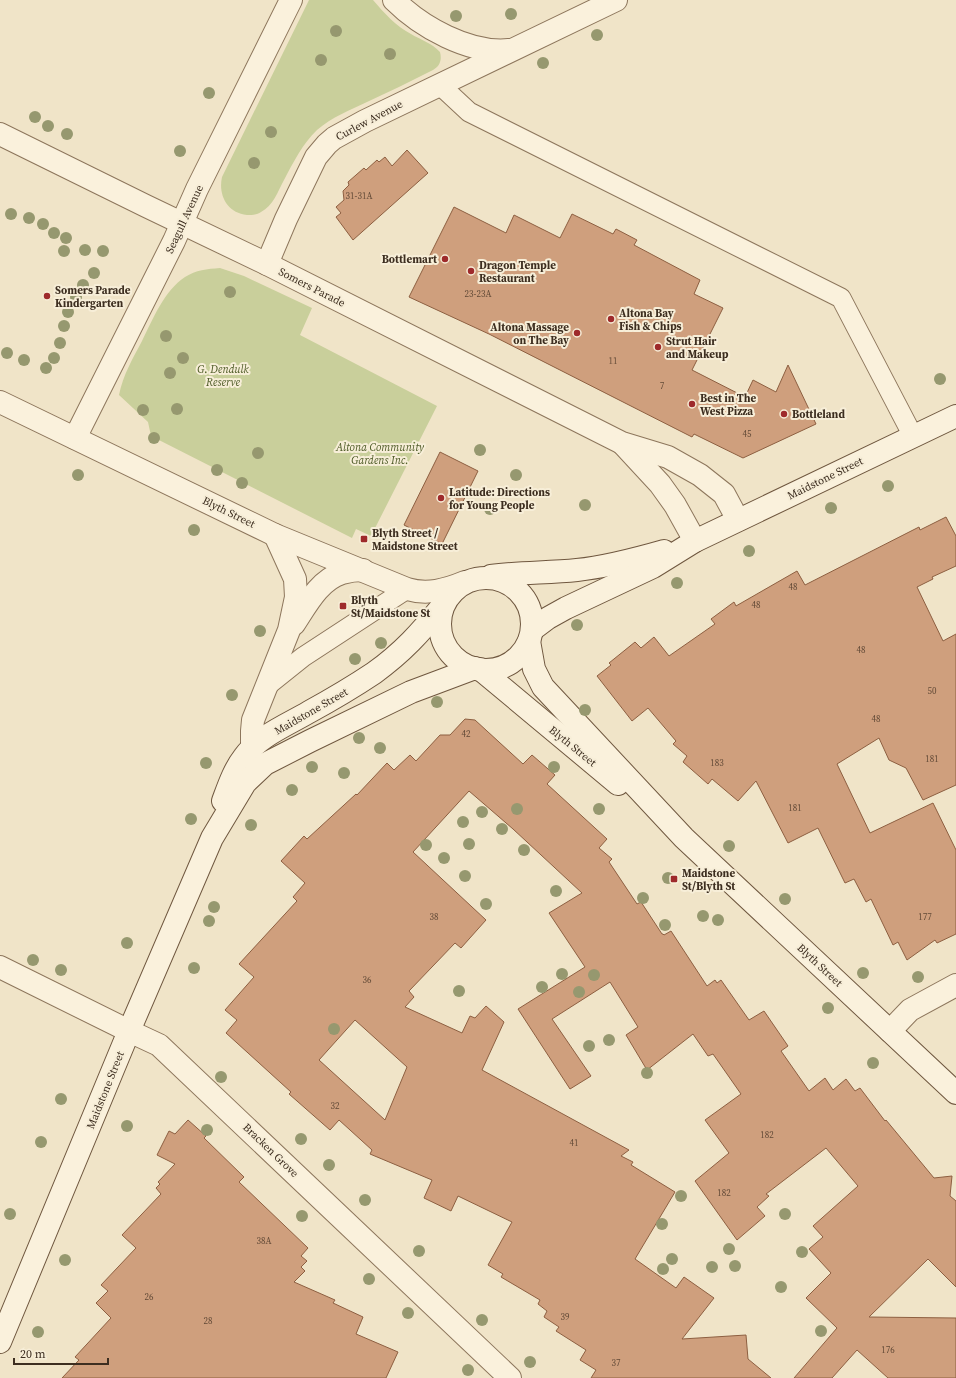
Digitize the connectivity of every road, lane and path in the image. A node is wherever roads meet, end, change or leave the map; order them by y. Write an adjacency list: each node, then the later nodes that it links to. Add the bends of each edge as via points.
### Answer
1 (291, 0): 7 (street, Seagull Avenue)
2 (394, 0): 4 (street, Curlew Avenue, via 420,22 464,44 488,50)
3 (616, 0): 4 (street, Curlew Avenue)
4 (513, 50): 5 (street, Curlew Avenue)
5 (440, 85): 8 (street, Curlew Avenue, via 350,128 327,144 316,157); 11 (lane, via 469,112 841,298)
6 (0, 134): 7 (street, Somers Parade)
7 (182, 223): 8 (street, Somers Parade); 12 (street, Seagull Avenue)
8 (267, 264): 13 (street, Somers Parade)
9 (0, 402): 12 (street, Blyth Street)
10 (956, 416): 11 (street, Maidstone Street)
11 (913, 436): 14 (street, Maidstone Street)
12 (75, 438): 15 (street, Blyth Street)
13 (622, 443): 14 (street, Somers Parade, via 668,457 711,482 724,494); 16 (street, Somers Parade, via 660,484)
14 (738, 520): 16 (street, Maidstone Street)
15 (275, 535): 17 (street, Blyth Street); 21 (street, via 296,584)
16 (694, 541): 18 (street, Maidstone Street, via 612,564); 22 (street, Maidstone Street, via 653,567 566,608)
17 (363, 570): 19 (street, Blyth Street); 21 (street, via 341,573 324,584)
18 (472, 580): 19 (street, Blyth Street, via 429,592); 20 (street, Maidstone Street, via 456,588); 22 (street, Blyth Street, via 488,577 503,580 516,589 529,607)
19 (407, 589): 24 (lane, via 303,657)
20 (443, 606): 23 (street, Blyth Street, via 440,627 446,648 456,658); 25 (street, Maidstone Street, via 416,637 392,659 351,688 273,732)
21 (289, 630): 24 (street)
22 (530, 636): 23 (street, Maidstone Street, via 522,653 512,662 493,670); 27 (street, Blyth Street, via 534,669 543,687)
23 (477, 669): 26 (street, Maidstone Street, via 393,701 265,764 245,783); 27 (street, Blyth Street)
24 (268, 685): 25 (street, via 252,726)
25 (252, 748): 26 (street, Maidstone Street, via 231,778)
26 (212, 838): 30 (street, Maidstone Street)
27 (684, 838): 31 (street, Blyth Street)
28 (0, 967): 30 (street, Bracken Grove)
29 (956, 985): 31 (street, via 910,1010)
30 (128, 1031): 33 (street, Maidstone Street); 34 (street, Bracken Grove, via 159,1045 176,1060)
31 (890, 1032): 32 (street, Blyth Street)
32 (956, 1093)
33 (0, 1342)
34 (510, 1378)

